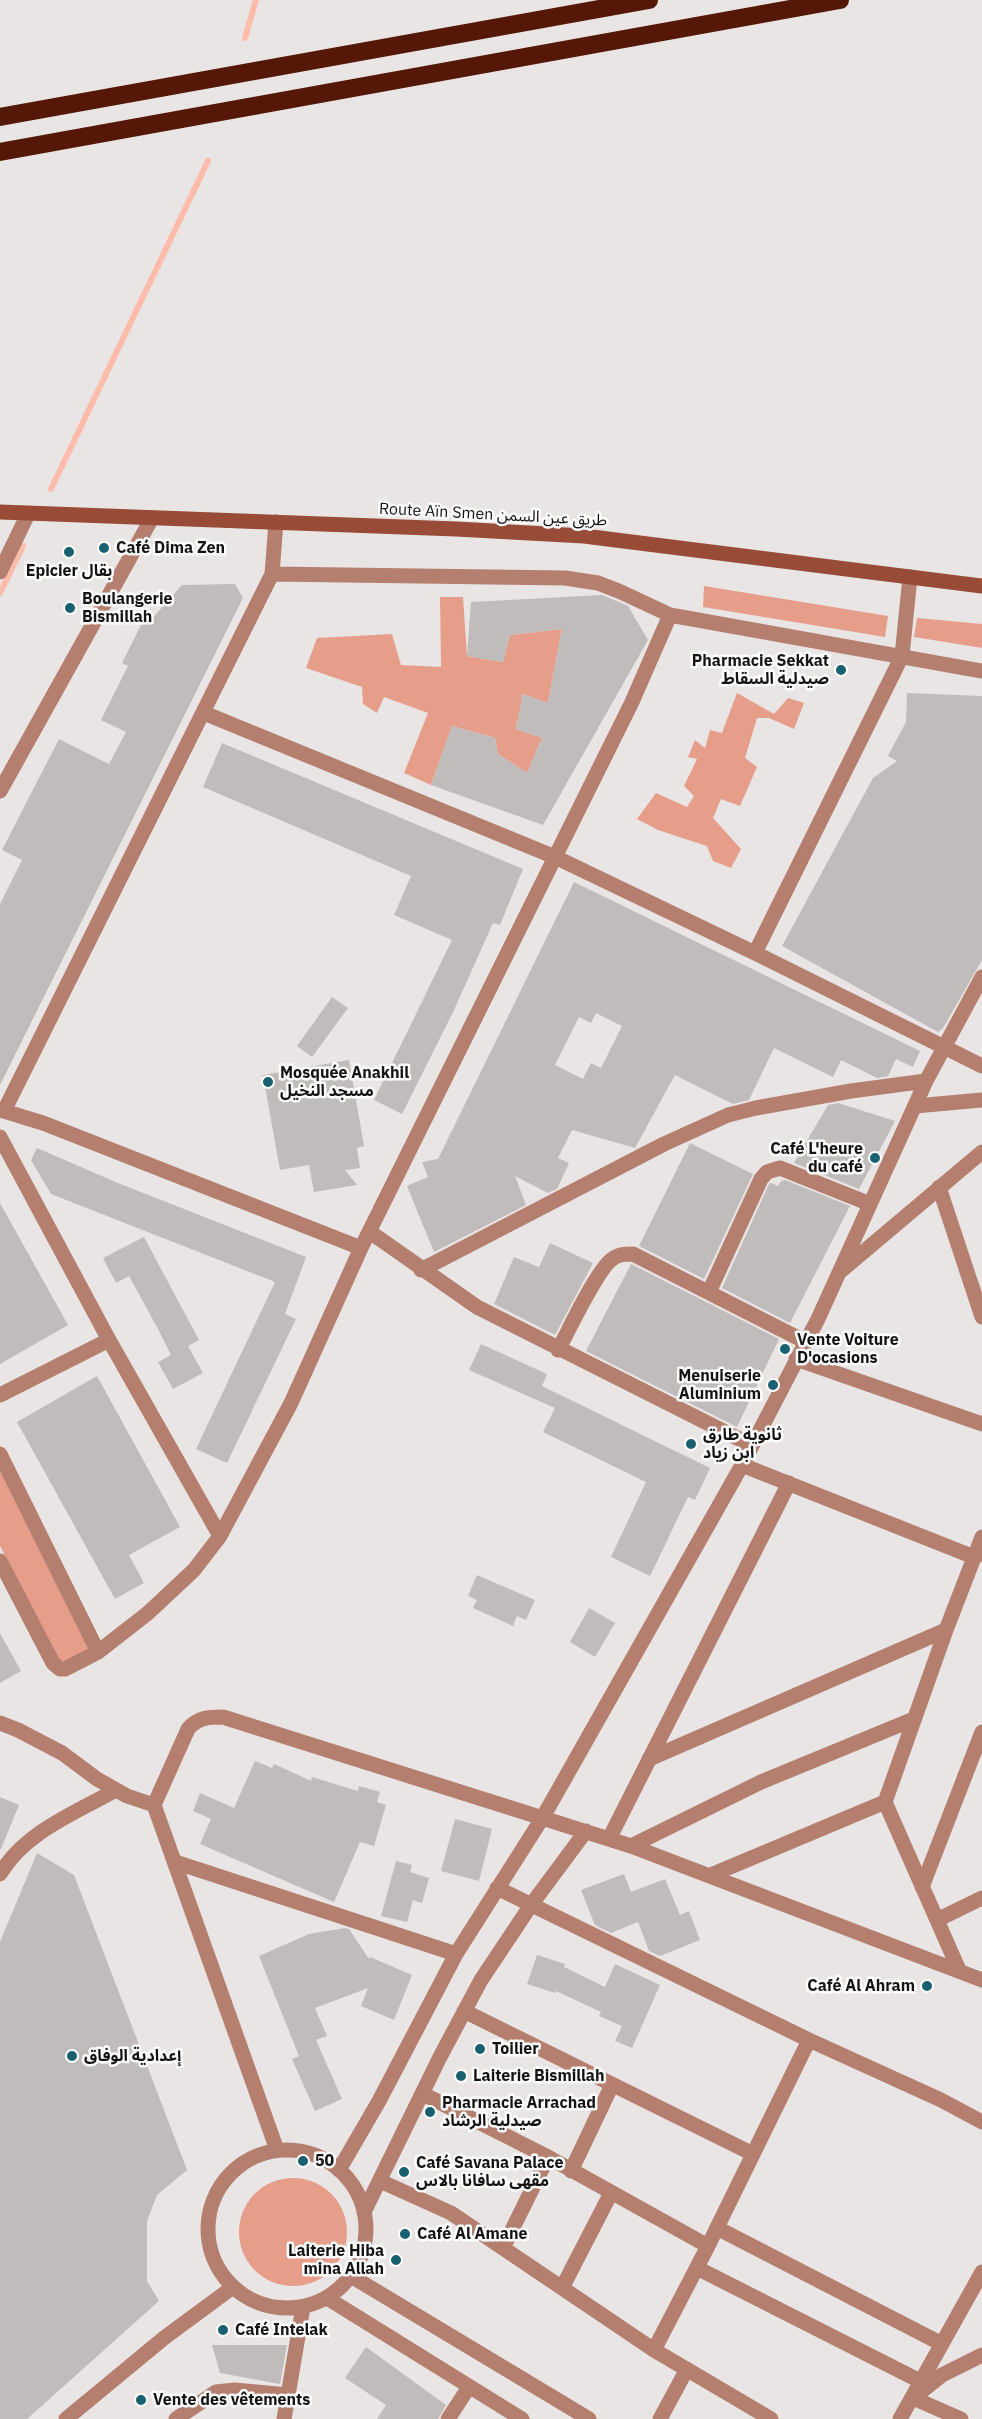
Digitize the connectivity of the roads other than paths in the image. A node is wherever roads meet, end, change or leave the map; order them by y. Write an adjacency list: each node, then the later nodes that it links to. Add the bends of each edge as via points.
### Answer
1 (649, 0): 3 (highway)
2 (840, 0): 4 (highway)
3 (0, 117)
4 (0, 152)
5 (0, 512): 6 (street, Route Aïn Smen طريق عين السمن)
6 (28, 514): 7 (street, Route Aïn Smen طريق عين السمن); 9 (street)
7 (152, 518): 8 (street, Route Aïn Smen طريق عين السمن); 17 (street)
8 (276, 522): 10 (street); 11 (street, Route Aïn Smen طريق عين السمن, via 584,536)
9 (0, 572)
10 (272, 574): 13 (street, via 565,578 597,583); 16 (street)
11 (910, 577): 12 (street, Route Aïn Smen طريق عين السمن); 14 (street)
12 (982, 586)
13 (670, 615): 14 (street); 18 (street, via 632,702)
14 (902, 656): 15 (street); 19 (street)
15 (982, 671)
16 (204, 713): 18 (street); 26 (street)
17 (0, 791)
18 (555, 857): 19 (street); 31 (street)
19 (755, 953): 21 (street)
20 (982, 977): 21 (street)
21 (945, 1047): 22 (street); 23 (street)
22 (982, 1066)
23 (926, 1081): 25 (street); 33 (street, via 728,1115)
24 (982, 1100): 25 (street)
25 (915, 1106): 30 (street)
26 (2, 1111): 32 (street, via 43,1123)
27 (0, 1137): 37 (street)
28 (982, 1152): 29 (street)
29 (939, 1187): 34 (street); 36 (street)
30 (870, 1204): 34 (street); 35 (street, via 780,1168 767,1172)
31 (370, 1232): 32 (street); 33 (street)
32 (361, 1248): 47 (street, via 291,1403)
33 (421, 1270): 39 (street, via 477,1307)
34 (837, 1275): 38 (street)
35 (708, 1292): 38 (street); 39 (street, via 633,1254 616,1256 604,1266)
36 (982, 1317)
37 (110, 1340): 41 (street); 47 (street)
38 (806, 1342): 40 (street)
39 (558, 1350): 43 (street)
40 (796, 1359): 42 (street); 43 (street)
41 (0, 1395)
42 (982, 1423)
43 (751, 1446): 45 (street)
44 (0, 1454): 52 (street)
45 (742, 1465): 46 (street); 60 (street)
46 (789, 1483): 49 (street); 56 (street)
47 (220, 1536): 52 (street, via 194,1570)
48 (982, 1537): 49 (street)
49 (978, 1555): 51 (street)
50 (0, 1560): 52 (street, via 57,1667 71,1667)
51 (946, 1630): 53 (street); 56 (street)
52 (98, 1652)
53 (914, 1719): 58 (street); 63 (street, via 761,1782)
54 (0, 1723): 57 (street, via 62,1754)
55 (982, 1732): 67 (street)
56 (649, 1759): 62 (street)
57 (116, 1790): 59 (street); 65 (street, via 29,1840)
58 (885, 1802): 66 (street); 67 (street)
59 (154, 1805): 60 (street, via 188,1729 198,1720 223,1717); 64 (street)
60 (543, 1817): 61 (street); 68 (street)
61 (586, 1831): 62 (street); 70 (street)
62 (609, 1839): 63 (street)
63 (631, 1845): 66 (street)
64 (175, 1862): 72 (street); 80 (street)
65 (0, 1874)
66 (711, 1875): 73 (street)
67 (922, 1887): 71 (street)
68 (497, 1888): 70 (street); 72 (street)
69 (982, 1898): 71 (street)
70 (531, 1905): 75 (street); 76 (street)
71 (937, 1920): 73 (street)
72 (456, 1954): 83 (street)
73 (958, 1970): 74 (street)
74 (982, 1980)
75 (464, 2011): 77 (street); 78 (street)
76 (809, 2040): 79 (street); 81 (street)
77 (612, 2085): 81 (street); 84 (street)
78 (423, 2094): 82 (street); 85 (street)
79 (982, 2122)
80 (277, 2150): 83 (street, via 310,2153); 94 (street, via 253,2157 237,2168 223,2182 212,2205 208,2230 212,2255)
81 (753, 2154): 88 (street)
82 (548, 2157): 84 (street); 90 (street)
83 (339, 2170): 87 (street, via 355,2189)
84 (571, 2171): 86 (street)
85 (380, 2181): 87 (street); 90 (street, via 451,2213)
86 (611, 2193): 89 (street); 95 (street)
87 (364, 2212): 93 (street, via 364,2249)
88 (717, 2228): 89 (street); 99 (street)
89 (708, 2246): 91 (street)
90 (503, 2248): 95 (street)
91 (697, 2268): 100 (street); 103 (street)
92 (982, 2272): 96 (street)
93 (351, 2276): 97 (street); 112 (street)
94 (233, 2287): 98 (street, via 266,2306); 107 (street, via 164,2337)
95 (562, 2288): 100 (street)
96 (977, 2290): 99 (street)
97 (327, 2298): 98 (street); 104 (street)
98 (303, 2307): 105 (street)
99 (942, 2344): 103 (street)
100 (654, 2350): 102 (street)
101 (982, 2355): 106 (street, via 950,2370)
102 (687, 2370): 113 (street); 114 (street)
103 (920, 2381): 106 (street)
104 (469, 2386): 110 (street); 111 (street)
105 (288, 2395): 108 (street, via 216,2392); 109 (street)
106 (913, 2398): 115 (street); 116 (street)
107 (66, 2419)
108 (176, 2419)
109 (284, 2419)
110 (448, 2419)
111 (522, 2419)
112 (589, 2419)
113 (660, 2419)
114 (771, 2419)
115 (900, 2419)
116 (961, 2419)

